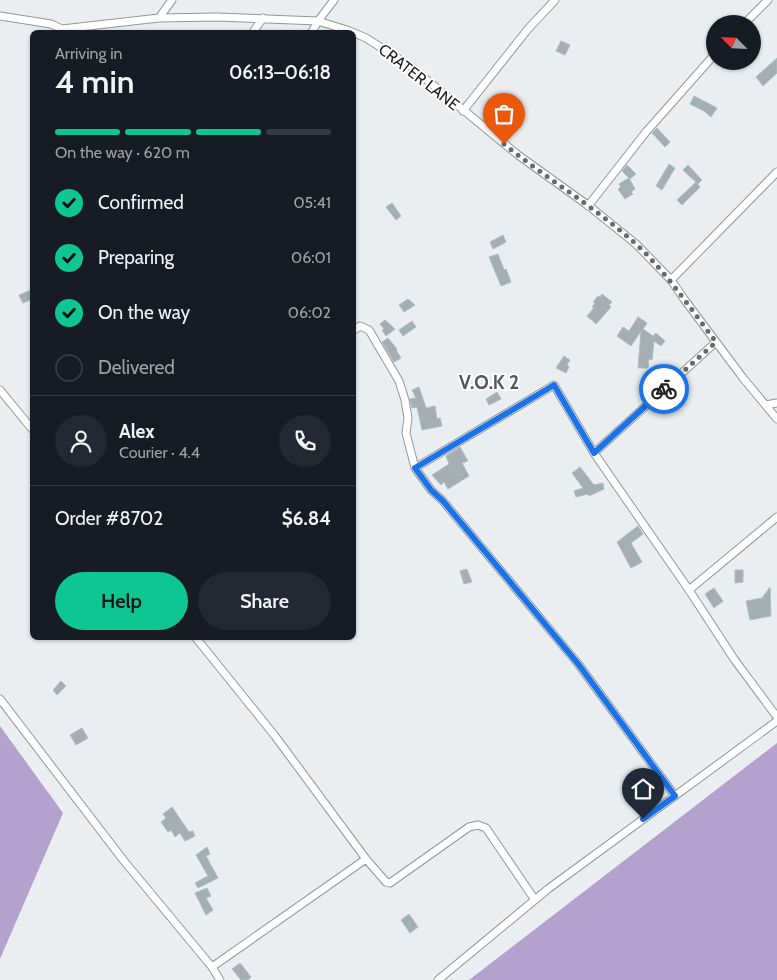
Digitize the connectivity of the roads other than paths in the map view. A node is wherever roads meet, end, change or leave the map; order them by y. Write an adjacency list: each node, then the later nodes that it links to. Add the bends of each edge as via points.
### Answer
1 (172, 0): 7 (street)
2 (334, 0): 9 (street)
3 (555, 0): 17 (street)
4 (768, 0): 5 (street)
5 (753, 15)
6 (0, 16): 10 (street, CRATER LANE, via 50,24)
7 (159, 18): 8 (street, CRATER LANE); 11 (street, CRATER LANE)
8 (263, 18): 9 (street, CRATER LANE); 12 (street)
9 (318, 21): 13 (street); 14 (street, CRATER LANE)
10 (61, 30)
11 (70, 30)
12 (254, 30)
13 (313, 30)
14 (350, 30)
15 (356, 33): 17 (street, CRATER LANE, via 410,66)
16 (706, 64): 19 (street, via 646,132)
17 (462, 110): 19 (street, CRATER LANE)
18 (777, 172): 20 (street)
19 (588, 206): 20 (street, CRATER LANE, via 636,244)
20 (671, 280): 22 (street, CRATER LANE)
21 (356, 329): 29 (street, via 360,326 369,330 399,381 408,418 406,433)
22 (716, 342): 25 (street, CRATER LANE); 28 (street)
23 (0, 390): 27 (street)
24 (777, 403): 25 (street)
25 (766, 405): 26 (street, CRATER LANE)
26 (777, 419)
27 (30, 427)
28 (594, 453): 29 (street, via 554,385); 31 (street)
29 (415, 468): 35 (street, via 579,665)
30 (777, 517): 31 (street)
31 (689, 590): 34 (street)
32 (198, 640): 36 (street)
33 (0, 699): 38 (street, via 124,861)
34 (777, 719): 35 (street)
35 (675, 796): 37 (street)
36 (366, 859): 37 (street, via 386,882 390,882 478,825 486,828); 38 (street)
37 (535, 900): 40 (street)
38 (212, 967): 39 (street)
39 (220, 980)
40 (438, 980)

